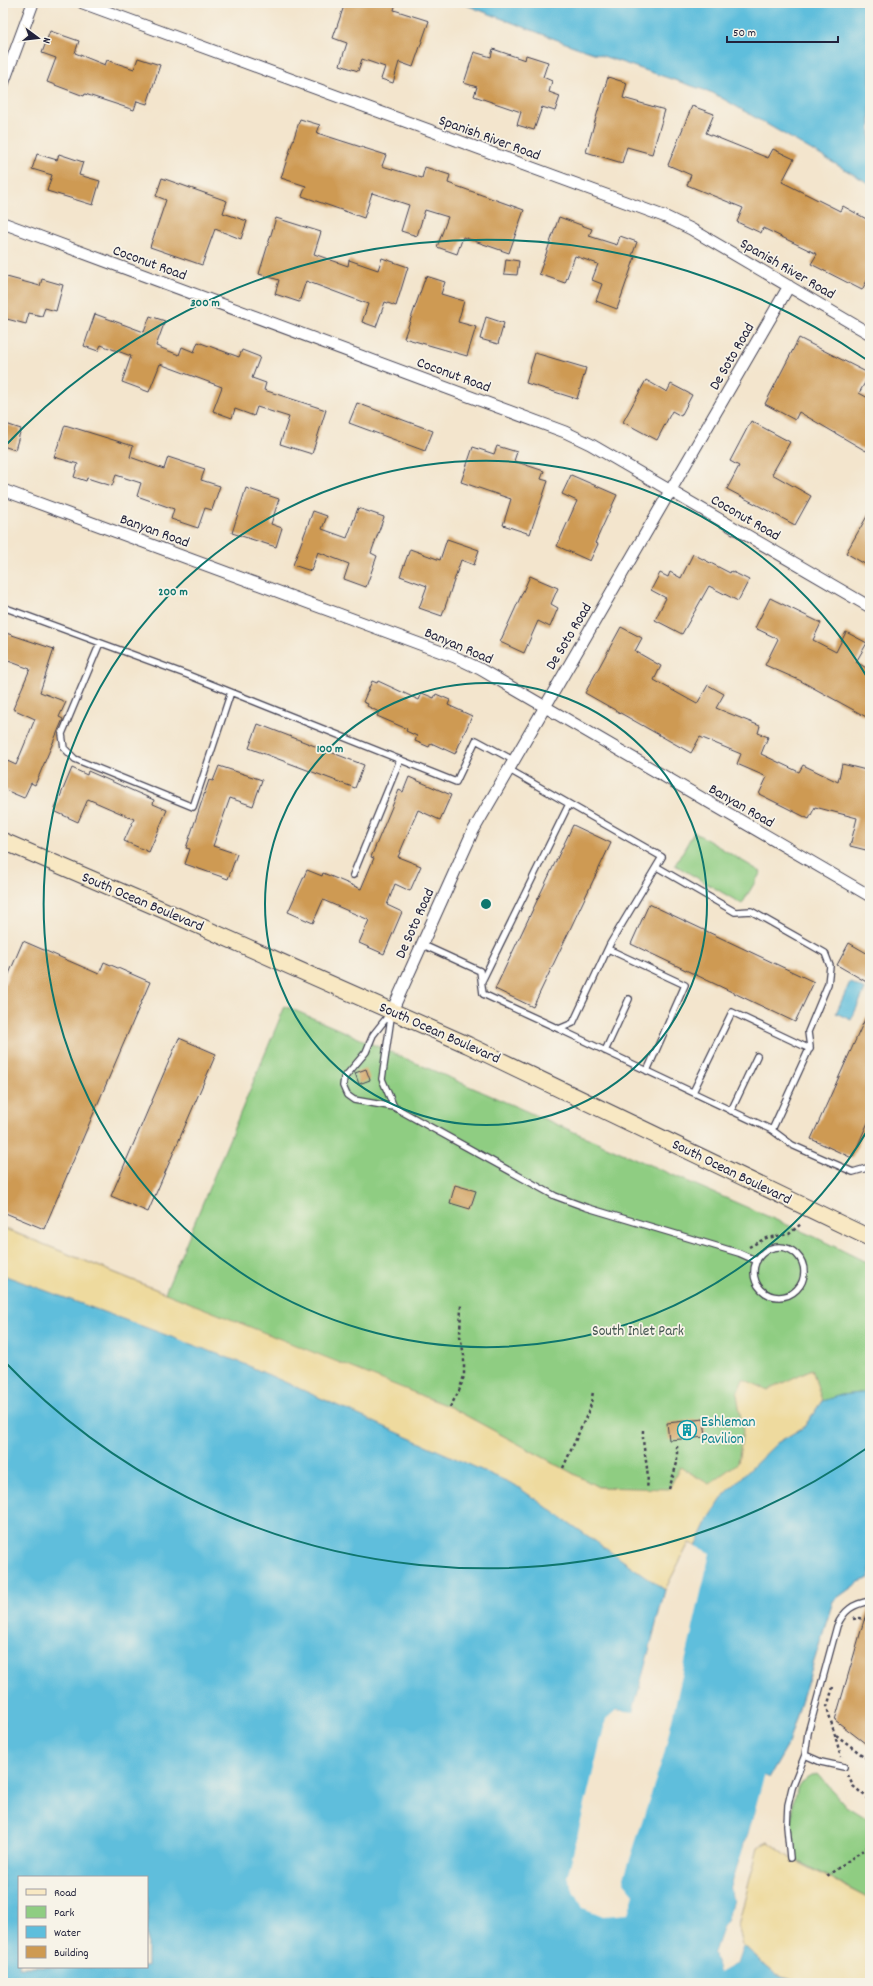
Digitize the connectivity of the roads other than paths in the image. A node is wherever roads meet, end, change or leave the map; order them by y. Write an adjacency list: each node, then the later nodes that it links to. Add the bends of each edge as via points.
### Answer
1 (33, 3): 3 (street)
2 (83, 3): 5 (street, Spanish River Road, via 666,217)
3 (3, 84)
4 (3, 223): 8 (street, Coconut Road, via 565,432)
5 (789, 286): 6 (street, Spanish River Road); 8 (street, De Soto Road)
6 (870, 334)
7 (3, 490): 13 (street, Banyan Road, via 455,657)
8 (670, 490): 10 (street, Coconut Road); 13 (street, De Soto Road)
9 (3, 607): 11 (lane)
10 (870, 607)
11 (100, 643): 12 (lane); 12 (lane, via 62,734 64,748 75,759 193,807)
12 (231, 692): 14 (lane)
13 (544, 706): 15 (street, De Soto Road); 20 (street, Banyan Road)
14 (400, 760): 15 (lane, via 456,782 476,740); 19 (lane)
15 (510, 765): 16 (lane); 21 (street, De Soto Road, via 465,846)
16 (569, 804): 18 (lane, via 662,857); 23 (lane)
17 (3, 841): 25 (main road, South Ocean Boulevard)
18 (657, 867): 22 (lane); 27 (lane, via 735,912 751,911 825,953 830,966 828,984 808,1032)
19 (353, 874)
20 (870, 896)
21 (421, 944): 23 (lane, via 480,971); 25 (street, De Soto Road)
22 (608, 949): 26 (lane, via 573,1023); 30 (lane, via 685,985)
23 (482, 981): 26 (lane, via 484,994)
24 (629, 999): 28 (lane)
25 (392, 1011): 32 (lane, via 382,1079); 32 (lane, via 373,1035 366,1052 344,1078 343,1086 346,1095 354,1100); 36 (main road, South Ocean Boulevard, via 537,1077)
26 (559, 1029): 28 (lane)
27 (810, 1049): 31 (lane, via 732,1012); 34 (lane)
28 (605, 1051): 30 (lane)
29 (757, 1056): 33 (lane)
30 (647, 1071): 31 (lane)
31 (693, 1092): 33 (lane)
32 (394, 1107): 37 (lane, via 555,1196)
33 (731, 1111): 34 (lane)
34 (772, 1130): 35 (lane, via 792,1145 853,1172)
35 (870, 1167)
36 (870, 1238)
37 (757, 1260): 37 (lane, via 754,1270 755,1281 769,1295 779,1297 789,1294 797,1288 802,1279 804,1269 801,1260 787,1248 770,1248)
38 (870, 1601): 39 (lane, via 850,1607 842,1615 808,1733)
39 (805, 1755): 40 (lane); 41 (lane, via 788,1805)
40 (844, 1767)
41 (790, 1858)

